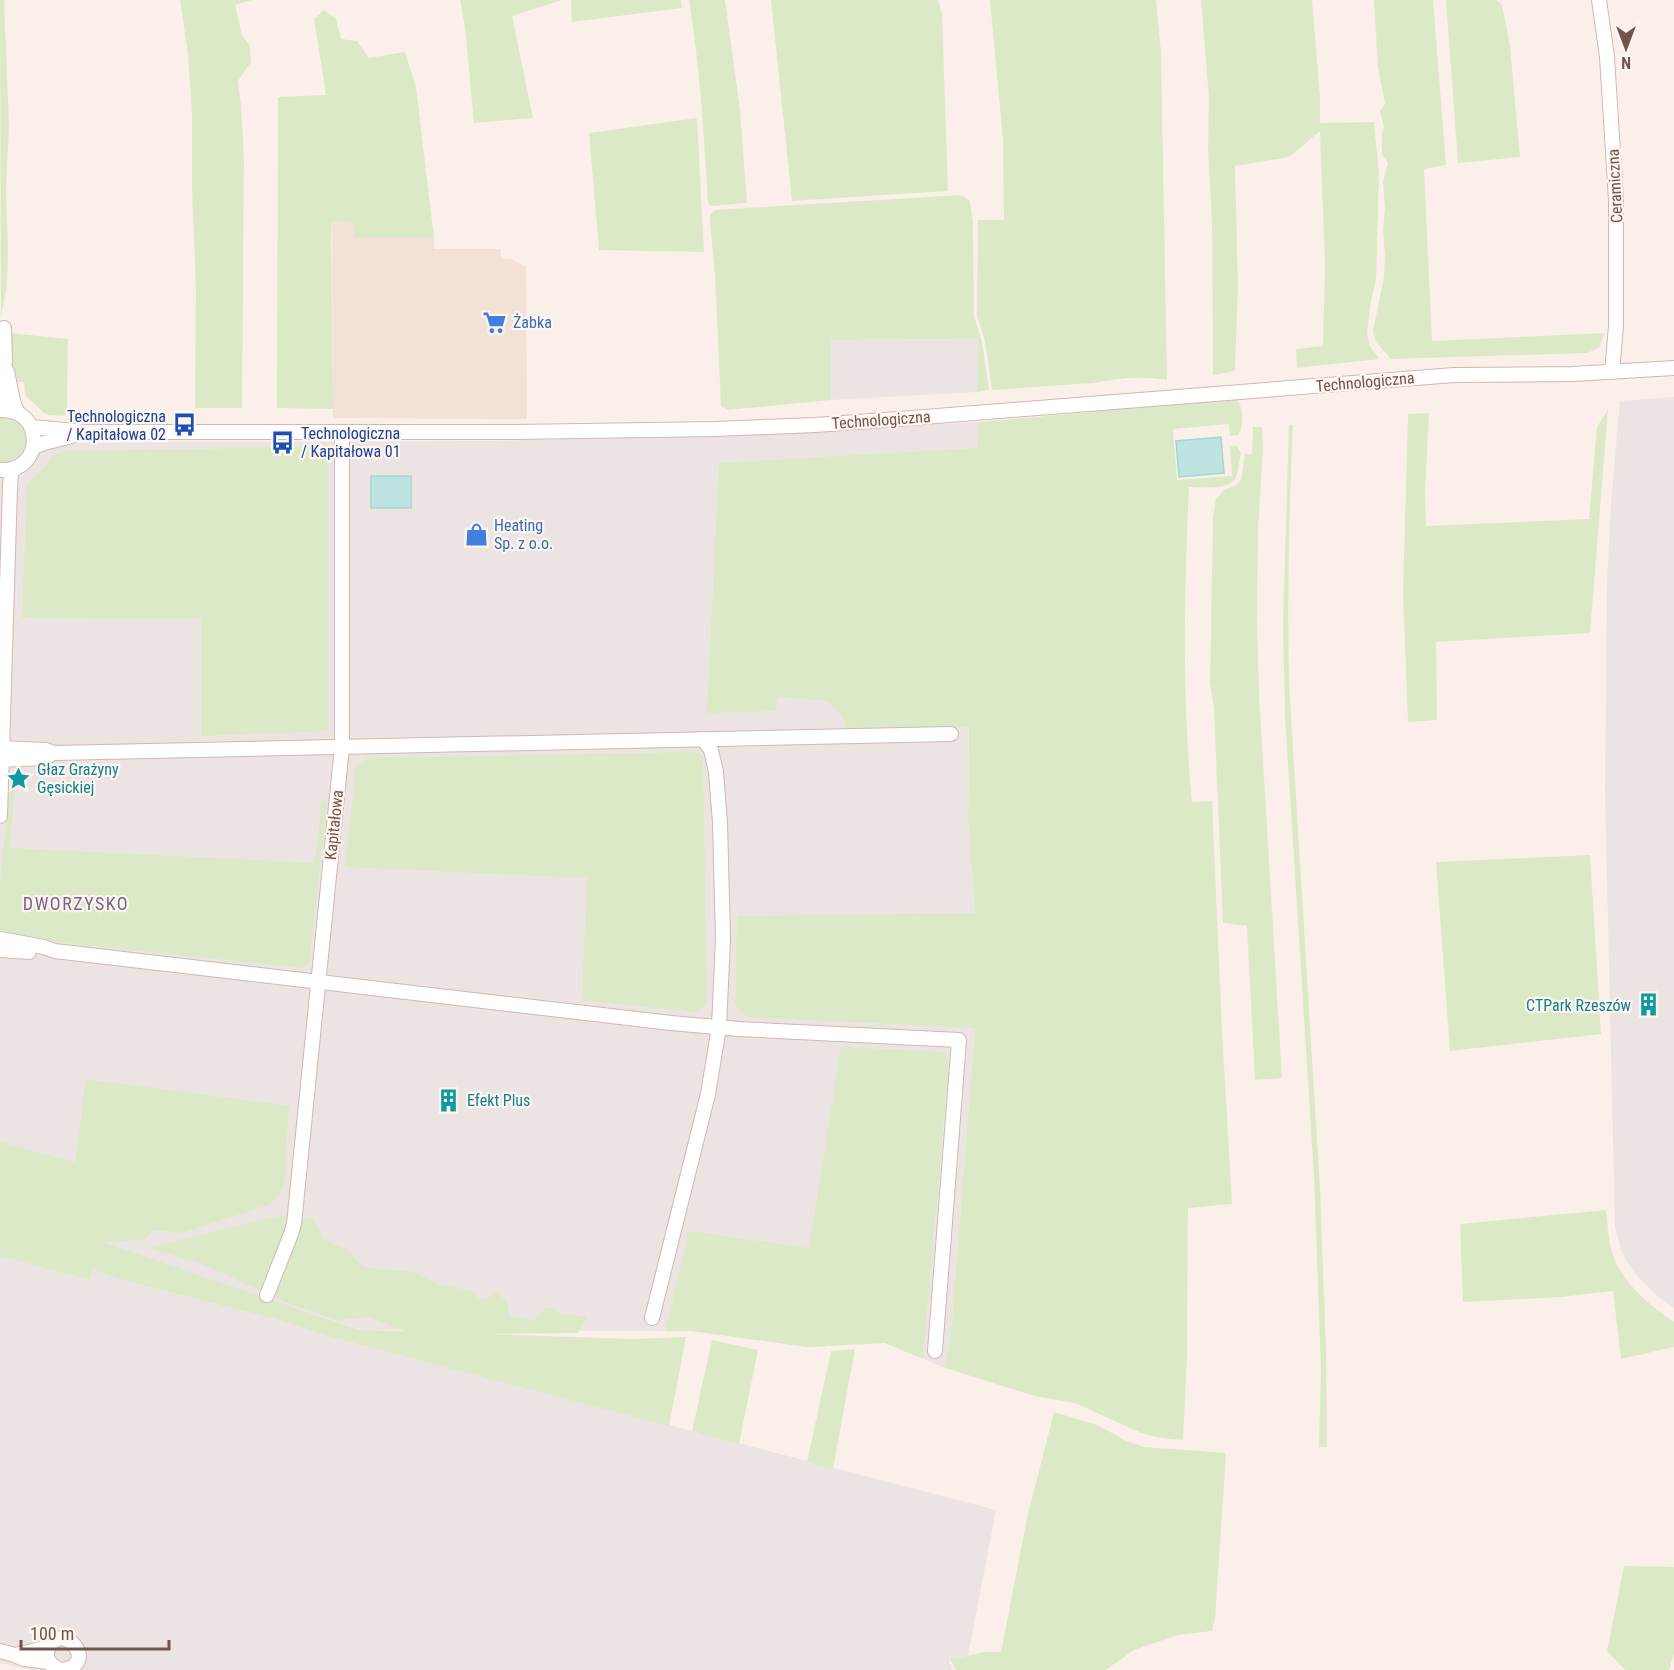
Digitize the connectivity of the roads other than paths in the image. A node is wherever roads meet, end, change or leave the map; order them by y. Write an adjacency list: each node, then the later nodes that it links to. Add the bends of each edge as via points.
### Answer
1 (1599, 0): 5 (street, Ceramiczna, via 1607,57 1616,200)
2 (4, 328): 3 (street)
3 (5, 361): 6 (street); 8 (street)
4 (1674, 368): 5 (street, Technologiczna)
5 (1612, 372): 11 (street, Technologiczna, via 1454,375 792,426 594,432)
6 (0, 401)
7 (0, 410): 8 (street)
8 (17, 412): 9 (street)
9 (32, 427): 10 (street, Technologiczna); 12 (street)
10 (86, 432): 11 (street, Technologiczna); 12 (street, Technologiczna)
11 (342, 432): 16 (street, Kapitałowa)
12 (33, 447): 13 (street, via 28,458)
13 (7, 469): 17 (street, via 11,474)
14 (951, 734): 15 (street)
15 (703, 740): 16 (street); 23 (street, via 711,750 716,772 720,824 723,948)
16 (342, 747): 17 (street, via 54,753 46,750); 22 (street, Kapitałowa)
17 (2, 754): 18 (street)
18 (0, 816)
19 (0, 939): 21 (street)
20 (0, 950): 21 (street)
21 (56, 951): 22 (street)
22 (318, 982): 23 (street); 24 (street, Kapitałowa, via 295,1216)
23 (719, 1027): 25 (street, via 708,1094); 26 (street, via 959,1040)
24 (267, 1294)
25 (652, 1318)
26 (935, 1351)
27 (49, 1647): 29 (street); 30 (street); 31 (street, via 61,1639 71,1641 78,1649 78,1659 72,1667)
28 (0, 1651): 29 (street)
29 (15, 1655): 30 (street)
30 (49, 1662): 31 (street)
31 (62, 1670)

